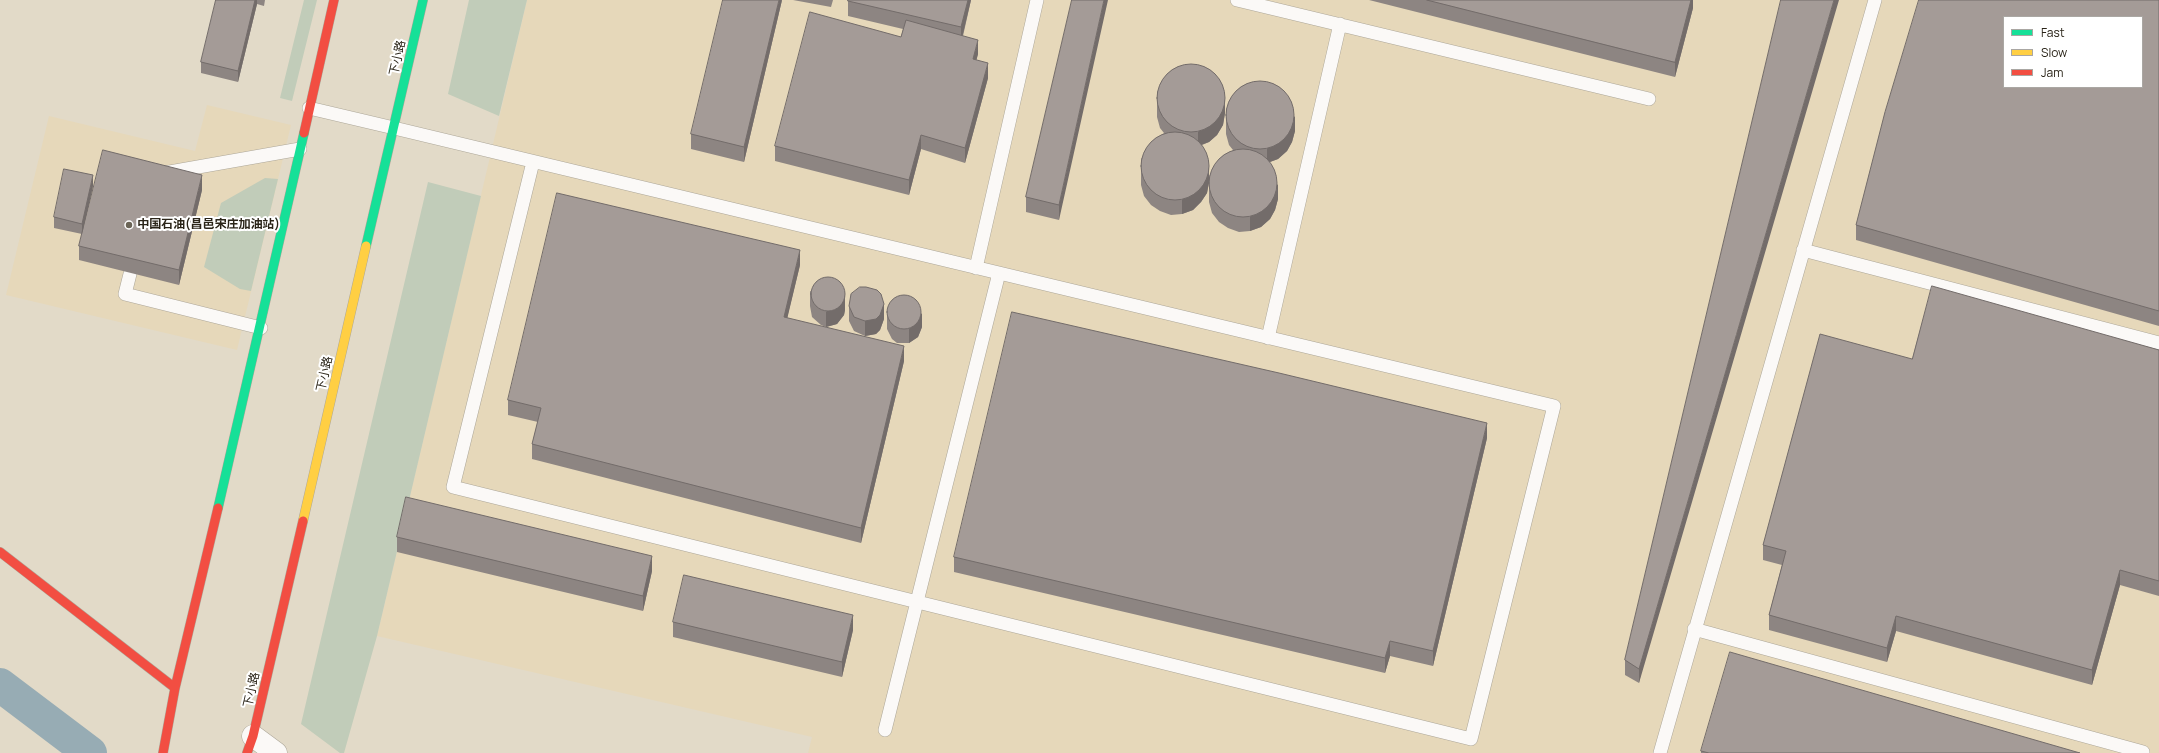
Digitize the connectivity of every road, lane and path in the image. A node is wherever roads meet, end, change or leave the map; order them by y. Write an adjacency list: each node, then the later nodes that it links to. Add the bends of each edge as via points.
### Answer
1 (334, 0): 8 (main road)
2 (424, 0): 9 (main road, 下小路)
3 (1036, 0): 14 (lane)
4 (1237, 0): 6 (lane)
5 (1875, 0): 13 (lane)
6 (1340, 24): 7 (lane); 18 (lane)
7 (1649, 99)
8 (309, 108): 9 (lane); 10 (main road)
9 (394, 128): 11 (lane); 25 (main road, 下小路)
10 (300, 149): 12 (lane); 17 (main road)
11 (533, 162): 14 (lane); 21 (lane, via 453,487)
12 (158, 174)
13 (1803, 250): 19 (lane); 22 (lane)
14 (976, 268): 15 (lane)
15 (999, 273): 18 (lane); 21 (lane)
16 (130, 274): 17 (lane, via 125,294)
17 (261, 328): 23 (main road)
18 (1268, 338): 21 (lane, via 1554,406 1471,739)
19 (2159, 343)
20 (0, 552): 23 (main road)
21 (917, 602): 24 (lane)
22 (1694, 629): 26 (lane); 29 (lane)
23 (175, 688): 27 (main road)
24 (885, 730)
25 (250, 744): 28 (street)
26 (2143, 752)
27 (163, 753)
28 (276, 753)
29 (1660, 753)

